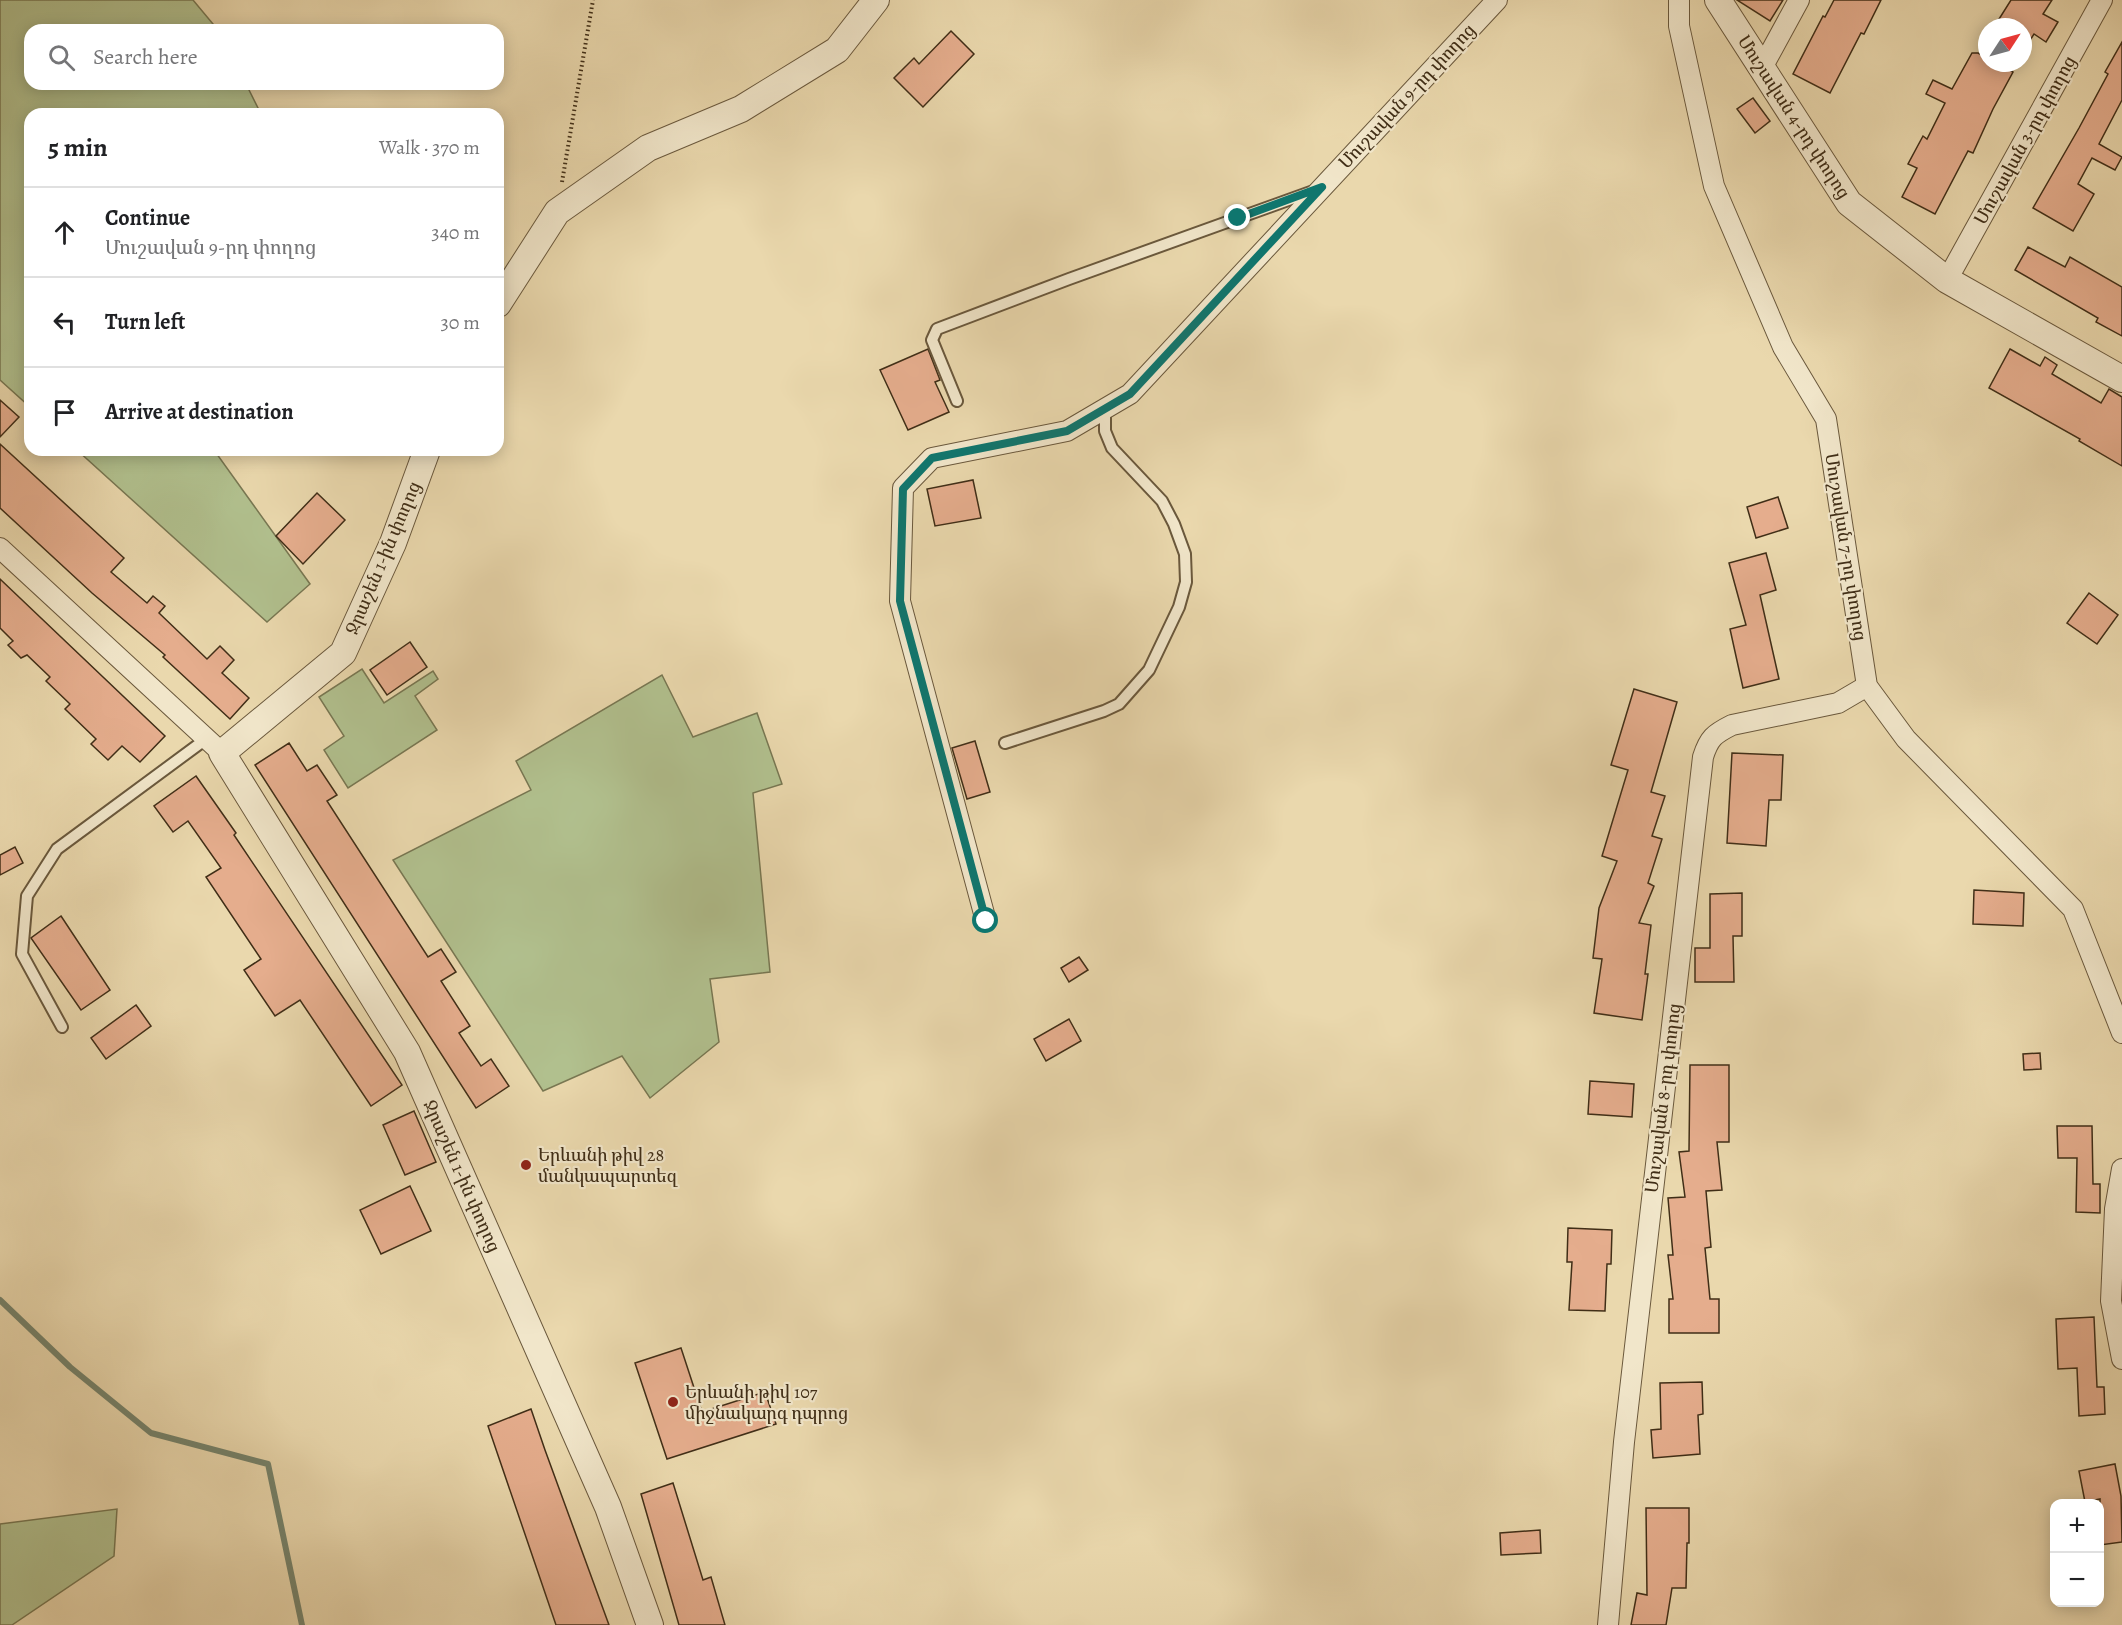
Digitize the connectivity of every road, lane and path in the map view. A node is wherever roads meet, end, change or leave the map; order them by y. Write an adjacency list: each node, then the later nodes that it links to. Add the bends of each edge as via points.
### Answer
1 (593, 0): 10 (path)
2 (876, 0): 10 (street, via 837,50 741,109 648,148)
3 (1497, 0): 9 (street, Մուշավան 9-րդ փողոց)
4 (1679, 0): 18 (street, Մուշավան 7-րդ փողոց, via 1679,26 1714,186 1783,347 1826,419)
5 (1718, 0): 8 (street, Մուշավան 4-րդ փողոց)
6 (1799, 0): 8 (street)
7 (2102, 0): 11 (street, Մուշավան 3-րդ փողոց)
8 (1762, 66): 11 (street, Մուշավան 4-րդ փողոց, via 1849,203)
9 (1322, 187): 14 (lane, via 937,329 932,340); 15 (street, Մուշավան 9-րդ փողոց, via 1130,394)
10 (557, 212): 12 (street)
11 (1947, 280): 13 (street, Մուշավան 4-րդ փողոց)
12 (504, 295)
13 (2122, 379)
14 (957, 401)
15 (1105, 409): 19 (lane, via 1105,432 1112,448 1162,501 1174,524 1185,554 1186,582 1179,607 1149,670 1119,704); 21 (street, Մուշավան 9-րդ փողոց, via 1067,431 932,458 903,489 900,601)
16 (425, 456): 20 (street, Ջրաշեն 1-ին փողոց, via 393,543 343,653)
17 (0, 548): 20 (street, Ջրաշեն 1-ին փողոց)
18 (1867, 687): 23 (street, Մուշավան 7-րդ փողոց, via 1906,739 2073,909); 27 (street, Մուշավան 8-րդ փողոց, via 1838,703 1732,725 1707,742 1624,1442)
19 (1005, 743)
20 (214, 746): 22 (lane, via 57,849 27,896 22,954); 26 (street, Ջրաշեն 1-ին փողոց, via 407,1052 608,1506)
21 (986, 921)
22 (62, 1027)
23 (2122, 1033)
24 (2122, 1169): 25 (street, via 2115,1209 2111,1300)
25 (2122, 1359)
26 (650, 1625)
27 (1608, 1625)

